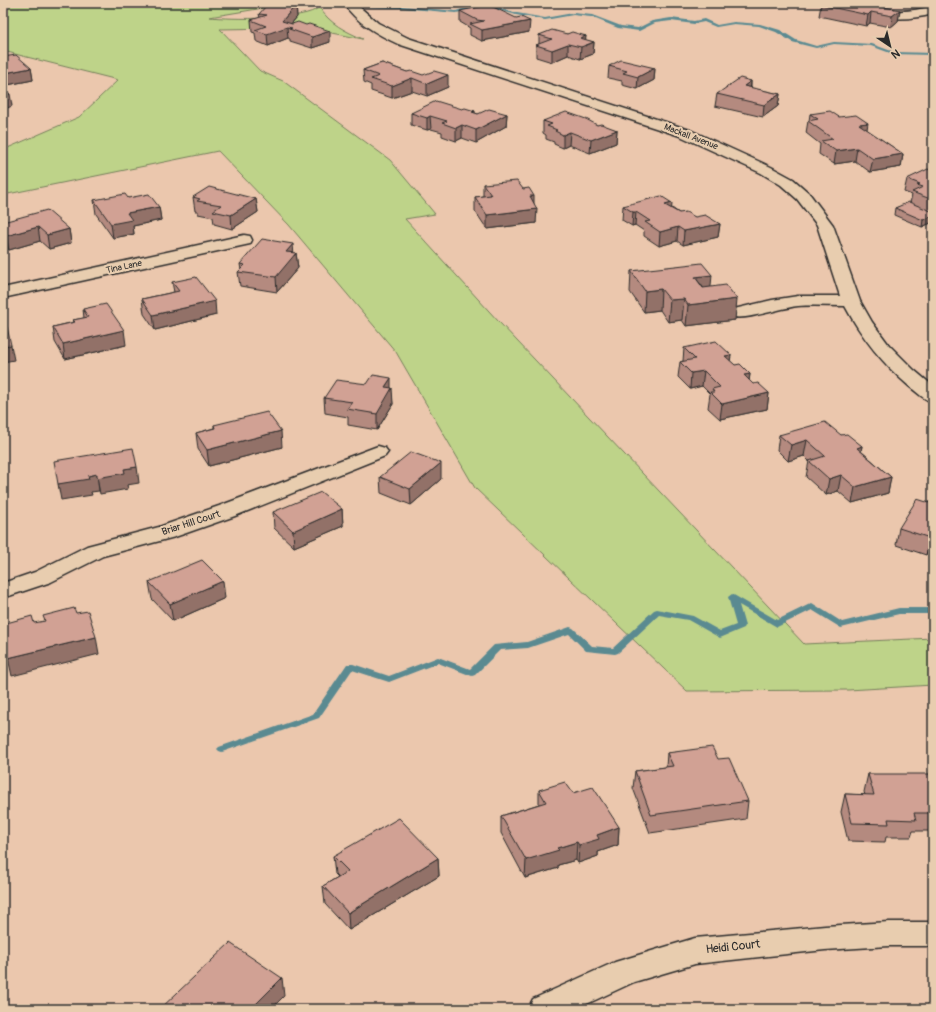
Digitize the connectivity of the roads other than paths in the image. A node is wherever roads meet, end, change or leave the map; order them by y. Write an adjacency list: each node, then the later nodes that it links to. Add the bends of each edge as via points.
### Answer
1 (349, 3): 8 (street, Mackall Avenue, via 360,17 372,26 403,41 685,133 787,182 804,196 825,225)
2 (862, 3): 5 (street, via 863,7 873,12 888,15)
3 (929, 3): 4 (street)
4 (933, 4)
5 (933, 10)
6 (244, 240): 7 (street, Tina Lane)
7 (3, 293)
8 (852, 301): 9 (street, via 798,301); 10 (street, Mackall Avenue, via 863,323 882,349)
9 (740, 313)
10 (933, 396)
11 (378, 452): 12 (street, Briar Hill Court, via 167,532 94,551 43,577)
12 (3, 591)
13 (933, 934): 14 (street, Heidi Court, via 832,937 695,951 626,971)
14 (544, 1009)

